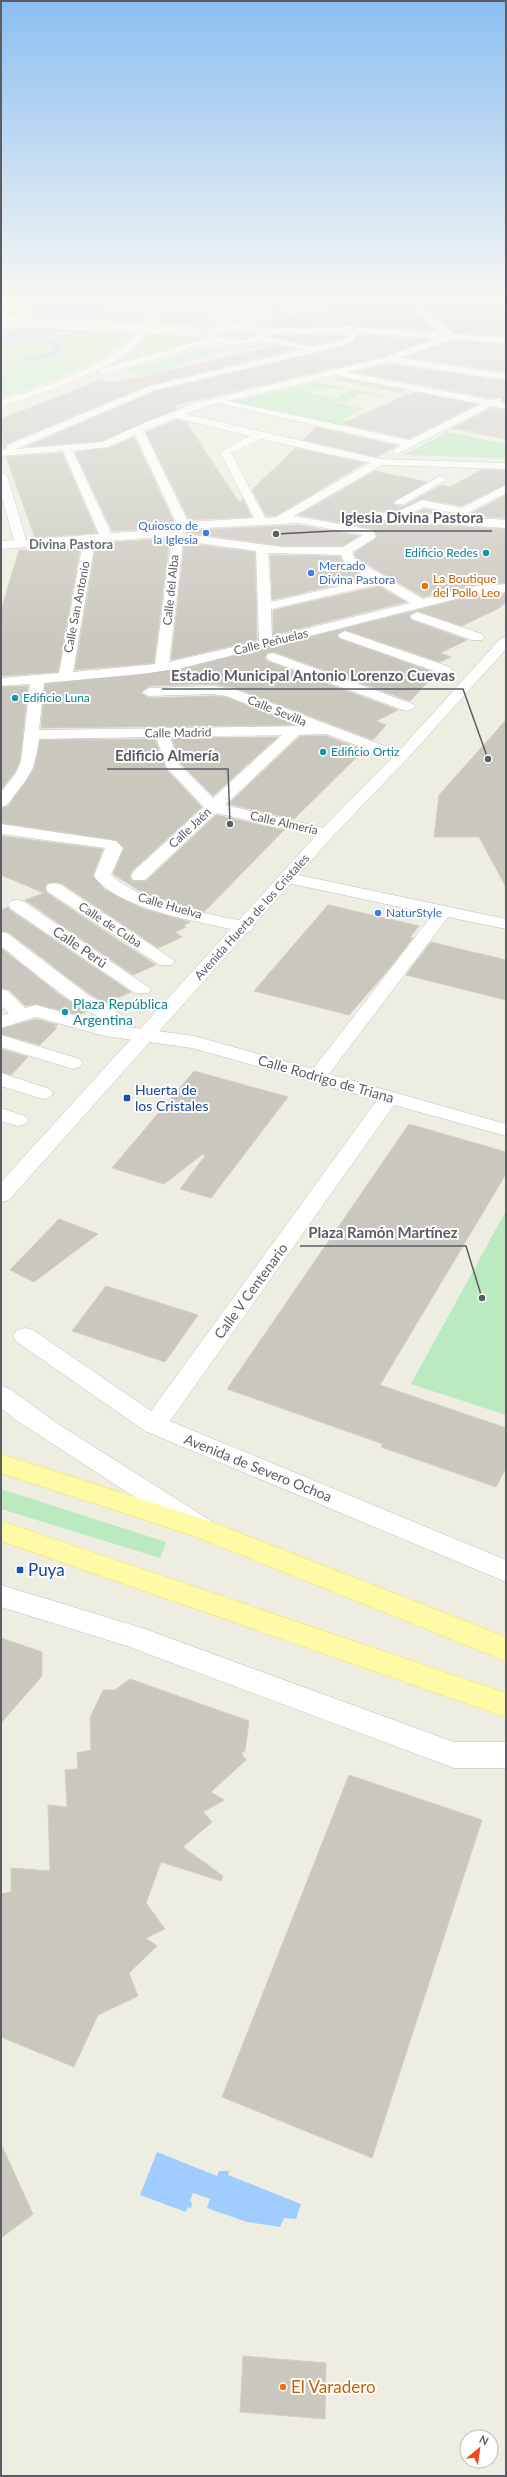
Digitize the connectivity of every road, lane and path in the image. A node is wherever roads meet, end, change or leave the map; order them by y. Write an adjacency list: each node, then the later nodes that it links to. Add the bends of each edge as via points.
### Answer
1 (84, 416): 12 (street)
2 (171, 416): 6 (street)
3 (181, 416): 7 (street)
4 (280, 416): 8 (street)
5 (466, 416): 8 (street)
6 (138, 430): 9 (street); 10 (street)
7 (259, 436): 13 (street); 19 (street, via 226,452)
8 (411, 444): 13 (street)
9 (104, 445): 10 (street); 11 (street)
10 (146, 447): 22 (street)
11 (67, 449): 12 (street); 23 (street)
12 (1, 452)
13 (380, 462): 14 (street); 17 (street, via 440,479); 18 (street)
14 (506, 466)
15 (1, 475): 25 (street)
16 (506, 488): 20 (street, via 464,512 422,502 403,513 407,516)
17 (377, 516): 20 (street); 21 (street)
18 (279, 520): 19 (street); 21 (street, via 299,519)
19 (261, 521): 22 (street)
20 (506, 525)
21 (354, 529): 28 (street, via 369,533 370,536)
22 (180, 532): 23 (street); 27 (street); 38 (street, Calle del Alba)
23 (106, 536): 24 (street)
24 (90, 538): 25 (street); 40 (street, Calle San Antonio)
25 (21, 543): 26 (street)
26 (2, 548)
27 (262, 549): 28 (street); 31 (street)
28 (346, 551): 29 (street, via 349,561)
29 (381, 580): 31 (street); 32 (street)
30 (506, 589): 32 (street, Calle Peñuelas, via 491,588)
31 (265, 608): 36 (street)
32 (418, 609): 34 (street); 36 (street, Calle Peñuelas)
33 (346, 635): 39 (street)
34 (477, 637)
35 (506, 641): 49 (street, Avenida Huerta de los Cristales)
36 (266, 643): 38 (street, Calle Peñuelas)
37 (273, 657): 44 (street)
38 (162, 667): 40 (street, Calle Peñuelas)
39 (445, 670)
40 (65, 677): 41 (street, Calle Peñuelas)
41 (37, 680): 42 (street, Calle Peñuelas); 48 (street)
42 (1, 682)
43 (149, 692): 45 (street, Calle Sevilla, via 229,692)
44 (408, 707)
45 (324, 730): 46 (street, Calle Madrid); 49 (street, Calle Sevilla)
46 (295, 731): 47 (street, Calle Madrid); 51 (street, Calle Jaén)
47 (162, 734): 48 (street, Calle Madrid); 51 (street, via 172,765)
48 (32, 735): 50 (street, via 29,762)
49 (401, 757): 53 (street, Avenida Huerta de los Cristales)
50 (1, 802)
51 (213, 807): 53 (street, Calle Almería); 54 (street, Calle Jaén)
52 (1, 829): 60 (street, Calle Huelva, via 110,844 115,848 102,876 119,888 143,901)
53 (328, 834): 55 (street, Avenida Huerta de los Cristales)
54 (139, 876)
55 (290, 878): 58 (street); 60 (street, Avenida Huerta de los Cristales)
56 (54, 888): 62 (street, Calle de Cuba)
57 (17, 905): 63 (street, Calle Perú)
58 (444, 911): 59 (street); 71 (street)
59 (506, 924)
60 (245, 927): 68 (street, Avenida Huerta de los Cristales)
61 (1, 938): 66 (street, via 80,998)
62 (166, 961)
63 (142, 989)
64 (1, 995): 65 (street)
65 (21, 1015): 67 (street, Calle Rodrigo de Triana); 68 (street, Calle Rodrigo de Triana, via 36,1011 105,1030)
66 (115, 1020)
67 (1, 1022)
68 (144, 1036): 71 (street, Calle Rodrigo de Triana, via 194,1042); 76 (street, Avenida Huerta de los Cristales)
69 (1, 1041): 70 (street)
70 (73, 1063)
71 (317, 1077): 74 (street, Calle Rodrigo de Triana)
72 (1, 1080): 73 (street)
73 (43, 1093)
74 (389, 1097): 75 (street, Calle Rodrigo de Triana); 79 (street, Calle V Centenario)
75 (506, 1130)
76 (1, 1195)
77 (25, 1336): 79 (street, Avenida de Severo Ochoa)
78 (1, 1395): 81 (street, via 78,1451 162,1500)
79 (154, 1425): 83 (street, Avenida de Severo Ochoa)
80 (1, 1463): 81 (main road)
81 (203, 1529): 85 (main road)
82 (1, 1530): 86 (main road)
83 (506, 1571)
84 (1, 1596): 87 (street, via 132,1636 454,1755)
85 (506, 1649)
86 (506, 1705)
87 (506, 1755)

